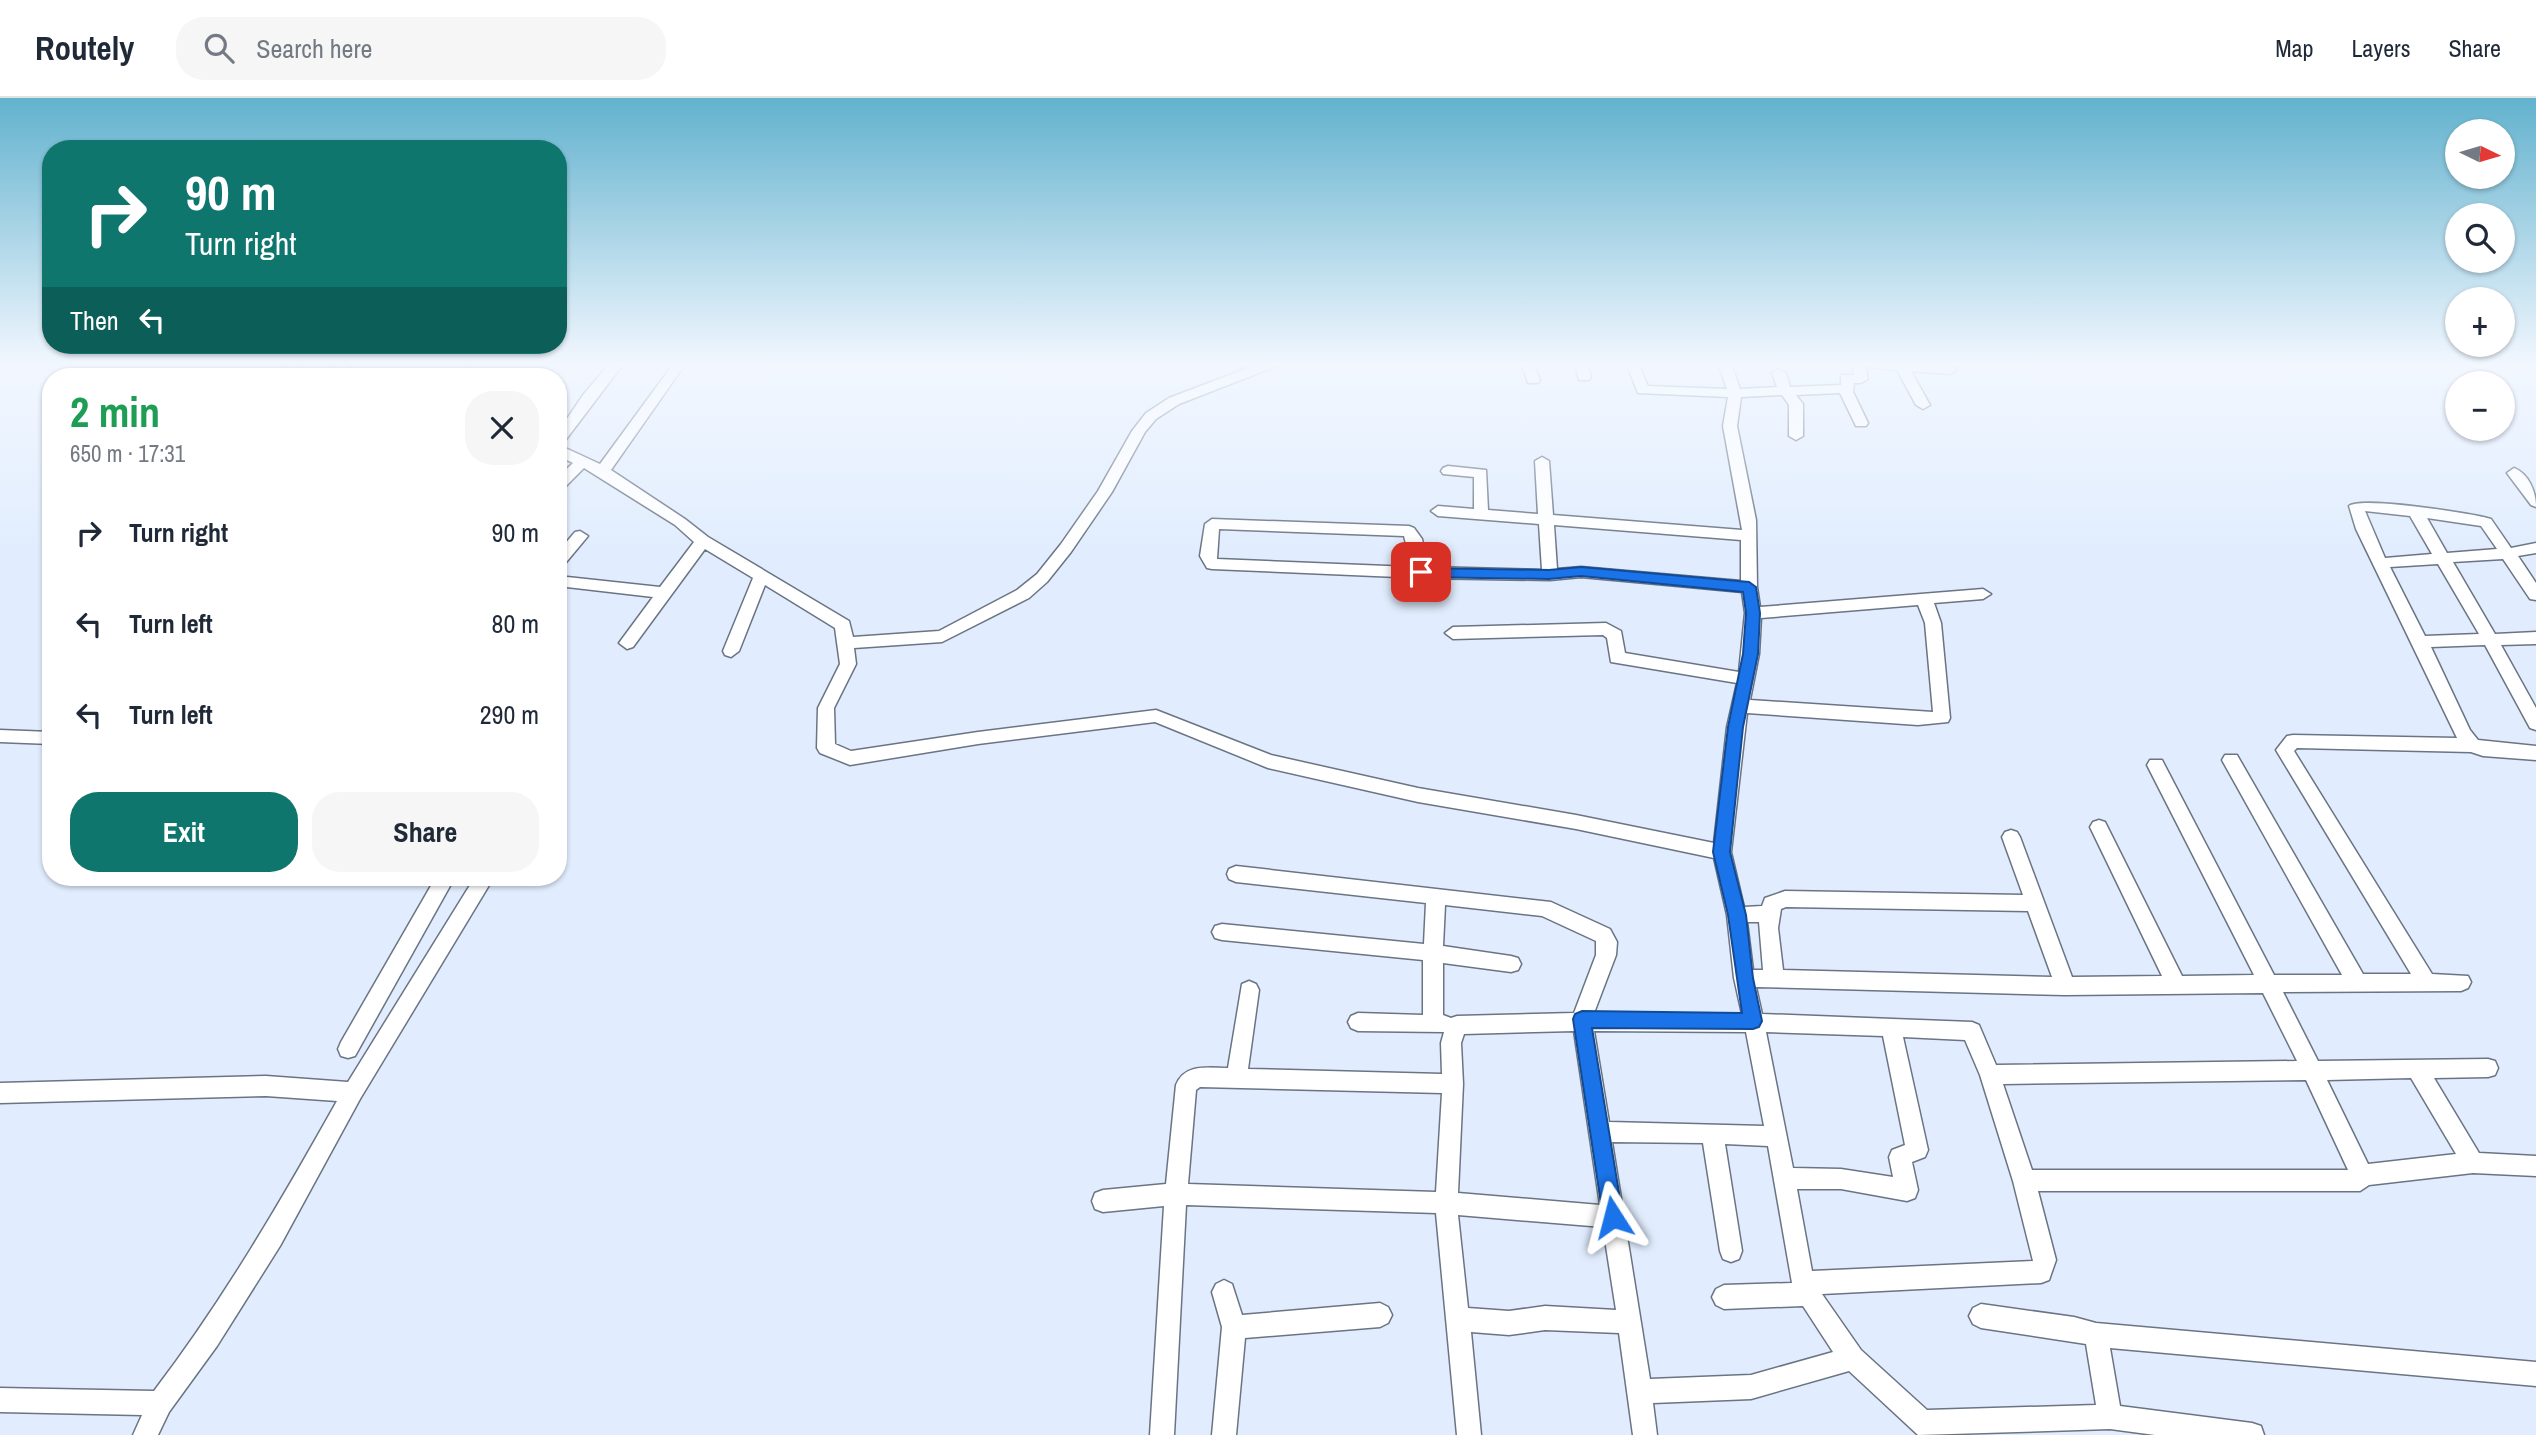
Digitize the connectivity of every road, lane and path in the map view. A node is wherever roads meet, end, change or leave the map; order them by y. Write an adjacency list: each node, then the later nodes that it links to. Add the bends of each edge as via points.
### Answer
1 (636, 425): 9 (street)
2 (1144, 425): 41 (street, via 1066,548 1023,594 942,636)
3 (1730, 425): 19 (street)
4 (1796, 425): 5 (street)
5 (1796, 436)
6 (567, 454): 7 (street)
7 (583, 461): 9 (street); 12 (street)
8 (1542, 461): 17 (street)
9 (603, 471): 20 (street)
10 (1448, 471): 15 (street, via 1480,473)
11 (2514, 473): 13 (street)
12 (567, 477)
13 (2536, 502)
14 (1438, 511): 15 (street)
15 (1481, 513): 17 (street)
16 (2416, 513): 23 (street, via 2486,522); 24 (street); 25 (street, via 2356,506 2362,529)
17 (1544, 519): 19 (street); 27 (street)
18 (579, 536): 22 (street)
19 (1749, 536): 30 (street)
20 (703, 541): 28 (street); 31 (street)
21 (2536, 548): 23 (street)
22 (567, 551)
23 (2509, 553): 24 (street); 33 (street)
24 (2444, 559): 25 (street); 38 (street)
25 (2381, 563): 39 (street)
26 (1421, 572): 26 (street, via 1212,564 1208,556 1212,524 1409,531); 27 (street)
27 (1549, 575): 30 (street, via 1581,572)
28 (761, 576): 41 (street, via 835,619 842,625); 42 (street)
29 (567, 582): 31 (street)
30 (1749, 587): 35 (street)
31 (663, 593): 40 (street)
32 (1983, 594): 34 (street)
33 (2536, 595)
34 (1924, 599): 35 (street); 44 (street, via 1933,623 1942,718)
35 (1753, 613): 43 (street)
36 (1453, 633): 43 (street, via 1606,629 1615,635 1617,658)
37 (2536, 638): 38 (street)
38 (2490, 639): 39 (street); 45 (street)
39 (2420, 642): 48 (street)
40 (628, 643)
41 (845, 643): 54 (street, via 848,664 827,708 826,748 850,758 1156,716 1268,761 1418,795)
42 (731, 651)
43 (1746, 679): 44 (street)
44 (1740, 706): 54 (street)
45 (2536, 724)
46 (0, 736): 47 (street)
47 (42, 738)
48 (2472, 745): 49 (street); 70 (street, via 2293,741 2285,750)
49 (2536, 752)
50 (2231, 760): 69 (street)
51 (2156, 765): 72 (street)
52 (2099, 827): 73 (street)
53 (2011, 837): 59 (street)
54 (1722, 852): 61 (street)
55 (1236, 874): 58 (street)
56 (441, 886): 64 (street)
57 (479, 886): 63 (street)
58 (1436, 896): 65 (street); 76 (street, via 1544,908 1603,935 1606,955)
59 (2035, 903): 60 (street, via 1785,899 1772,904); 74 (street)
60 (1771, 913): 61 (street); 68 (street, via 1768,928)
61 (1737, 915): 67 (street)
62 (1222, 932): 65 (street)
63 (448, 936): 64 (street); 89 (street)
64 (410, 940): 82 (street)
65 (1433, 953): 66 (street); 79 (street)
66 (1511, 964)
67 (1744, 978): 68 (street); 78 (street)
68 (1774, 979): 74 (street)
69 (2356, 981): 70 (street); 72 (street)
70 (2426, 982): 71 (street)
71 (2461, 982)
72 (2266, 983): 73 (street); 85 (street)
73 (2176, 984): 74 (street)
74 (2065, 986)
75 (1250, 990): 87 (street)
76 (1582, 1019): 78 (street); 80 (street); 91 (street)
77 (1358, 1021): 79 (street)
78 (1753, 1021): 81 (street); 93 (street)
79 (1433, 1024): 80 (street)
80 (1457, 1025): 88 (street, via 1451,1043)
81 (1891, 1027): 86 (street, via 1972,1031); 97 (street, via 1917,1150 1900,1157 1907,1190 1841,1178)
82 (348, 1049)
83 (2488, 1068): 84 (street)
84 (2417, 1069): 85 (street); 94 (street)
85 (2314, 1070): 86 (street); 96 (street)
86 (1990, 1075): 98 (street)
87 (1237, 1077): 88 (street); 99 (street, via 1205,1075 1186,1085)
88 (1453, 1084): 101 (street)
89 (353, 1092): 90 (street, via 266,1086); 117 (street, via 272,1238)
90 (0, 1093)
91 (1600, 1132): 92 (street); 102 (street)
92 (1712, 1133): 93 (street); 103 (street)
93 (1777, 1137): 97 (street)
94 (2473, 1163): 95 (street); 96 (street)
95 (2536, 1166)
96 (2362, 1175): 98 (street, via 2360,1180)
97 (1783, 1178): 104 (street)
98 (2024, 1181): 104 (street, via 2045,1260 2041,1272)
99 (1176, 1194): 100 (street); 101 (street); 121 (street)
100 (1103, 1201)
101 (1446, 1203): 102 (street); 109 (street)
102 (1613, 1217): 110 (street)
103 (1731, 1251)
104 (1807, 1289): 106 (street); 113 (street)
105 (1224, 1292): 111 (street)
106 (1724, 1297)
107 (1380, 1315): 111 (street)
108 (1980, 1315): 112 (street)
109 (1457, 1319): 110 (street); 123 (street)
110 (1629, 1322): 115 (street)
111 (1234, 1327): 122 (street)
112 (2095, 1335): 114 (street); 118 (street)
113 (1853, 1358): 115 (street, via 1751,1387); 119 (street)
114 (2536, 1374)
115 (1640, 1391): 124 (street)
116 (0, 1400): 117 (street)
117 (160, 1403): 120 (street)
118 (2110, 1418): 119 (street); 125 (street)
119 (1930, 1429)
120 (145, 1435)
121 (1162, 1435)
122 (1224, 1435)
123 (1469, 1435)
124 (1645, 1435)
125 (2252, 1435)

